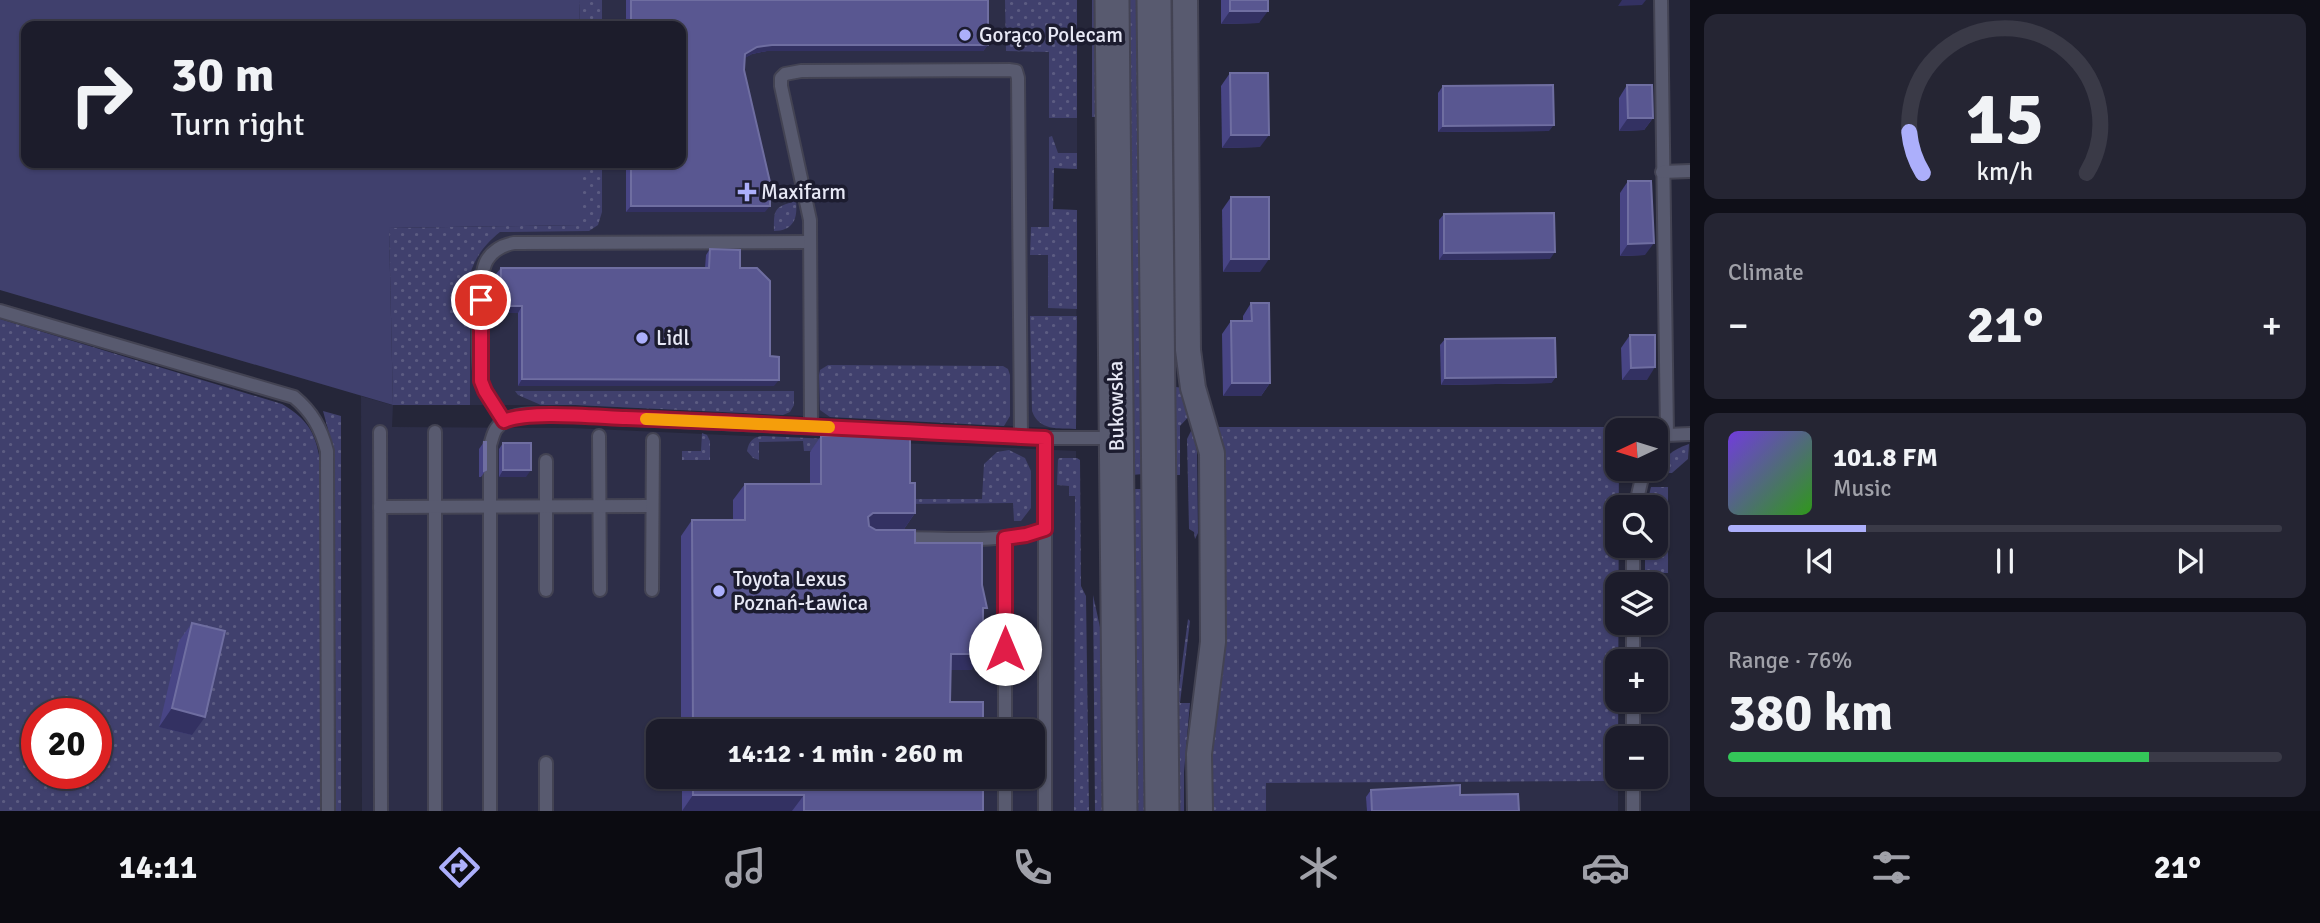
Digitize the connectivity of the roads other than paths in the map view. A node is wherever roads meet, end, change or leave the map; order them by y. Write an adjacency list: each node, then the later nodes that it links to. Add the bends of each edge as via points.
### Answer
1 (1112, 0): 19 (main road, Bukowska)
2 (1154, 0): 46 (main road, Bukowska)
3 (1185, 0): 47 (street, via 1188,350 1193,388 1212,453 1213,642 1199,754)
4 (1661, 0): 6 (lane)
5 (1690, 171): 6 (lane)
6 (1662, 172): 9 (lane)
7 (810, 242): 10 (lane, via 504,245 489,258 481,278 480,367 485,391); 11 (lane); 17 (lane, via 810,220 781,86 785,74 1016,71)
8 (0, 311): 38 (lane, via 294,397 316,421 327,451)
9 (1667, 418)
10 (504, 421): 11 (lane, via 524,416 573,416); 27 (lane, via 490,445)
11 (810, 426): 17 (lane)
12 (380, 432): 25 (lane)
13 (435, 432): 26 (lane)
14 (1668, 435): 15 (lane)
15 (1690, 435)
16 (599, 436): 23 (lane)
17 (1021, 437): 18 (lane)
18 (1045, 438): 19 (lane); 28 (lane)
19 (1116, 438): 45 (main road, Bukowska)
20 (653, 440): 24 (lane)
21 (546, 461): 22 (lane)
22 (546, 506): 23 (lane); 27 (lane); 31 (lane)
23 (599, 506): 24 (lane); 32 (lane)
24 (653, 506): 33 (lane)
25 (380, 507): 26 (lane); 39 (lane)
26 (435, 507): 27 (lane); 40 (lane)
27 (490, 507): 41 (lane)
28 (1045, 529): 30 (lane); 44 (lane)
29 (879, 537): 30 (lane)
30 (1005, 538): 34 (lane)
31 (546, 590)
32 (600, 590)
33 (652, 590)
34 (1005, 719)
35 (546, 764): 42 (lane)
36 (1005, 789): 43 (lane)
37 (1633, 789): 48 (lane)
38 (328, 811)
39 (382, 811)
40 (435, 811)
41 (490, 811)
42 (546, 811)
43 (1005, 811)
44 (1045, 811)
45 (1120, 811)
46 (1162, 811)
47 (1200, 811)
48 (1633, 811)

